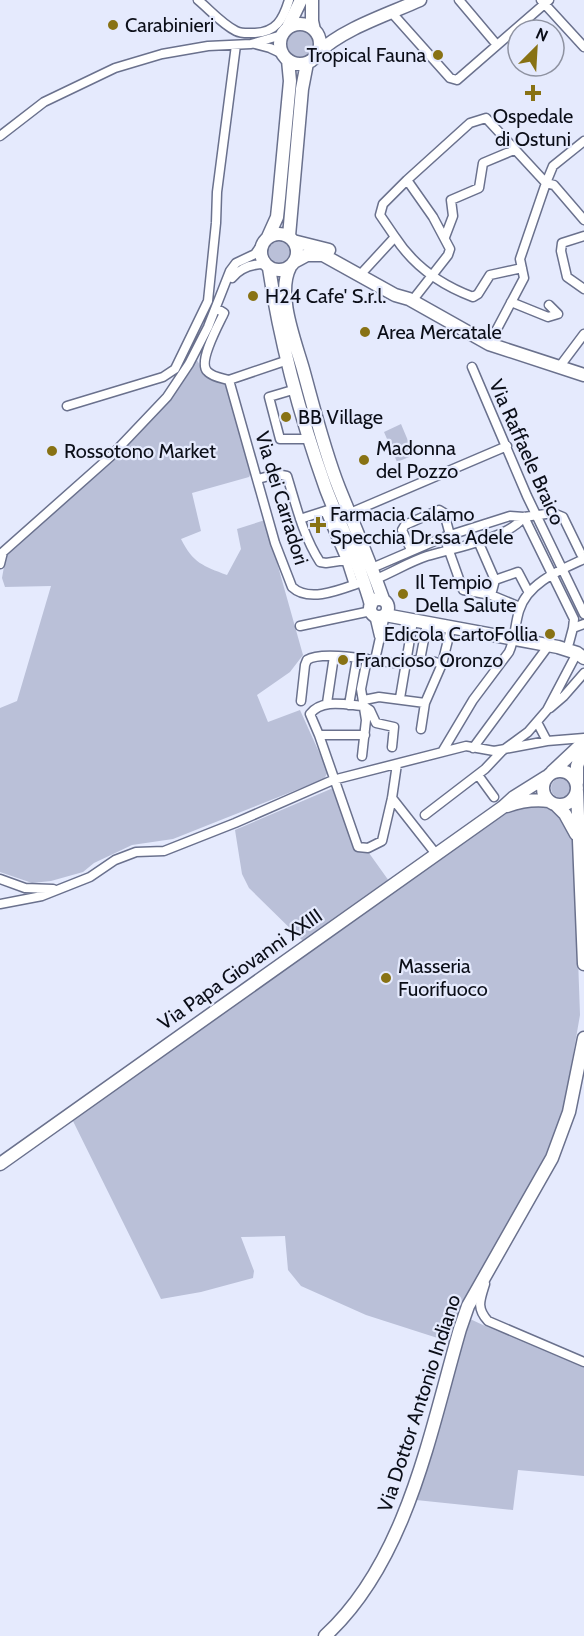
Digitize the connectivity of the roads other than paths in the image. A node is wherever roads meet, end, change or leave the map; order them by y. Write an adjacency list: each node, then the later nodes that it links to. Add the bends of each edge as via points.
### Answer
1 (198, 0): 2 (street, via 242,33 273,29 280,23)
2 (289, 0)
3 (301, 0): 11 (main road)
4 (312, 0): 9 (main road)
5 (420, 0): 8 (main road)
6 (459, 0): 15 (street)
7 (544, 1): 13 (street); 15 (street)
8 (392, 13): 10 (main road); 15 (street, via 450,78 457,80)
9 (315, 30): 10 (main road); 11 (main road, via 299,24); 16 (main road, via 320,42)
10 (353, 30): 16 (main road)
11 (285, 31): 12 (street); 17 (main road, via 280,48)
12 (251, 44): 14 (street); 17 (street, via 270,48)
13 (583, 44)
14 (236, 45): 19 (street, via 162,54 115,68 44,102); 49 (street, via 208,301 175,369)
15 (497, 45)
16 (318, 54): 18 (main road)
17 (285, 57): 18 (main road, via 294,63); 28 (main road, via 290,80 279,198 277,216)
18 (307, 63): 29 (main road)
19 (0, 136)
20 (584, 141): 23 (street, via 554,166)
21 (514, 150): 22 (street, via 486,118 470,123); 23 (street); 27 (street, via 483,163 479,188 451,200 453,216)
22 (407, 180): 26 (street, via 382,204 380,215); 27 (street)
23 (546, 183): 24 (street, via 554,184); 32 (street, via 520,259)
24 (584, 220)
25 (584, 236): 36 (street, via 562,243 561,251 567,277)
26 (395, 237): 33 (street); 34 (street, via 403,251)
27 (445, 237): 34 (street, via 450,249)
28 (266, 239): 29 (main road, via 278,234); 31 (main road, via 260,253); 35 (street, via 255,254 236,263)
29 (291, 239): 30 (main road, via 297,251); 33 (main road, via 322,247)
30 (292, 264): 31 (main road, via 280,270); 33 (main road, via 307,255 323,255); 54 (main road, via 285,276 287,308 322,435)
31 (267, 266): 35 (street, via 255,264 238,271); 43 (main road)
32 (522, 268): 34 (street, via 490,275 473,297); 38 (street, via 524,278)
33 (362, 273): 37 (main road, via 399,290)
34 (431, 276): 37 (street)
35 (224, 288): 40 (street)
36 (584, 289)
37 (410, 300): 42 (main road)
38 (511, 302): 39 (street, via 548,317 558,314); 42 (street)
39 (549, 305)
40 (216, 308): 47 (street, via 224,313 204,364 207,371); 62 (street, via 189,364 167,397 110,457)
41 (584, 334): 44 (street)
42 (489, 344): 44 (main road)
43 (288, 360): 47 (street); 48 (main road)
44 (560, 366): 46 (main road)
45 (472, 367): 51 (street, Via Raffaele Braico)
46 (582, 370)
47 (229, 380): 52 (street, Via dei Carradori)
48 (296, 389): 50 (main road); 50 (street, via 269,397 280,439)
49 (67, 406)
50 (310, 439): 53 (main road)
51 (507, 446): 54 (street); 55 (street, Via Raffaele Braico)
52 (258, 479): 57 (street, via 276,474 287,476); 68 (street, Via dei Carradori, via 275,543 292,587 305,595 320,594)
53 (330, 509): 57 (street); 64 (street); 68 (main road)
54 (350, 513): 68 (main road)
55 (536, 515): 56 (street); 63 (street, via 553,513 563,517); 66 (street, Via Raffaele Braico)
56 (524, 517): 58 (street, via 510,516); 59 (street, via 517,527); 67 (street, Via Raffaele Braico)
57 (300, 519): 64 (street, via 320,562)
58 (447, 536): 60 (street); 60 (street, via 444,513 439,510 405,525 402,530); 61 (street)
59 (478, 541): 61 (street); 69 (street)
60 (411, 550): 68 (street)
61 (449, 550): 68 (street); 71 (street, via 463,590)
62 (1, 551): 65 (street)
63 (584, 558): 66 (street)
64 (346, 560): 68 (street)
65 (0, 564)
66 (562, 570): 67 (street); 74 (street, Via Raffaele Braico)
67 (552, 576): 70 (street); 80 (street, Via Raffaele Braico, via 574,619)
68 (366, 578): 73 (main road)
69 (495, 580): 70 (street, via 518,572); 71 (street)
70 (529, 593): 72 (street)
71 (491, 595): 72 (street)
72 (520, 607): 81 (street)
73 (379, 609): 75 (main road); 78 (street); 81 (main road); 87 (street, via 383,628)
74 (584, 614)
75 (413, 621): 76 (main road); 89 (street)
76 (427, 624): 79 (main road); 88 (street)
77 (584, 624): 80 (street)
78 (300, 626)
79 (451, 628): 81 (main road); 90 (street)
80 (573, 628): 82 (street)
81 (514, 636): 82 (main road); 83 (main road); 109 (street, via 509,652 461,717)
82 (569, 643): 84 (main road)
83 (549, 645): 84 (main road); 106 (street)
84 (582, 652): 98 (street)
85 (334, 656): 86 (street); 93 (street, via 307,660); 94 (street)
86 (357, 658): 87 (street); 97 (street)
87 (371, 660): 89 (street); 95 (street, via 361,689)
88 (420, 660): 89 (street); 90 (street)
89 (405, 663): 92 (street)
90 (442, 664): 96 (street)
91 (584, 673): 98 (street)
92 (400, 698): 95 (street, via 379,696); 96 (street)
93 (301, 701)
94 (327, 703): 97 (street); 101 (street, via 310,714)
95 (364, 703): 97 (street); 102 (street); 105 (street, via 376,723 394,727)
96 (425, 703): 100 (street)
97 (349, 705)
98 (547, 710): 99 (street)
99 (537, 722): 104 (street); 108 (street)
100 (421, 729)
101 (319, 735): 102 (street); 114 (street)
102 (365, 735): 110 (street)
103 (584, 740): 104 (street); 113 (main road, Via Papa Giovanni XXIII)
104 (547, 741): 108 (street)
105 (392, 747)
106 (473, 747): 108 (street, via 494,752); 109 (street)
107 (584, 747): 115 (main road, via 577,766)
108 (505, 749): 112 (street)
109 (442, 752): 111 (street)
110 (362, 756)
111 (397, 764): 114 (street); 117 (street)
112 (478, 775): 116 (street); 120 (street)
113 (549, 775): 115 (main road, via 567,772); 118 (main road, via 543,793); 119 (main road, Via Papa Giovanni XXIII)
114 (333, 780): 117 (street, via 358,847 368,848 382,841); 125 (street, via 164,851 136,852 114,860 90,876)
115 (577, 787): 118 (main road, via 575,796 567,803); 121 (main road)
116 (494, 797)
117 (392, 798): 122 (street)
118 (553, 803): 119 (main road, Via Papa Giovanni XXIII, via 537,799); 121 (main road, via 573,826)
119 (503, 807): 122 (main road, Via Papa Giovanni XXIII)
120 (426, 815)
121 (578, 841): 130 (main road)
122 (436, 854): 133 (main road, Via Papa Giovanni XXIII)
123 (0, 879): 124 (street)
124 (25, 888): 125 (street); 127 (street)
125 (56, 889): 127 (street)
126 (0, 895): 128 (street)
127 (26, 899): 128 (street)
128 (13, 901): 129 (street)
129 (0, 904)
130 (584, 964)
131 (584, 1038): 132 (main road, Via Dottor Antonio Indiano)
132 (581, 1069): 134 (main road, Via Dottor Antonio Indiano, via 552,1158)
133 (0, 1164)
134 (485, 1275): 135 (street, via 480,1313 488,1321); 136 (main road, Via Dottor Antonio Indiano, via 460,1329 401,1524 367,1586)
135 (584, 1362)
136 (325, 1636)

